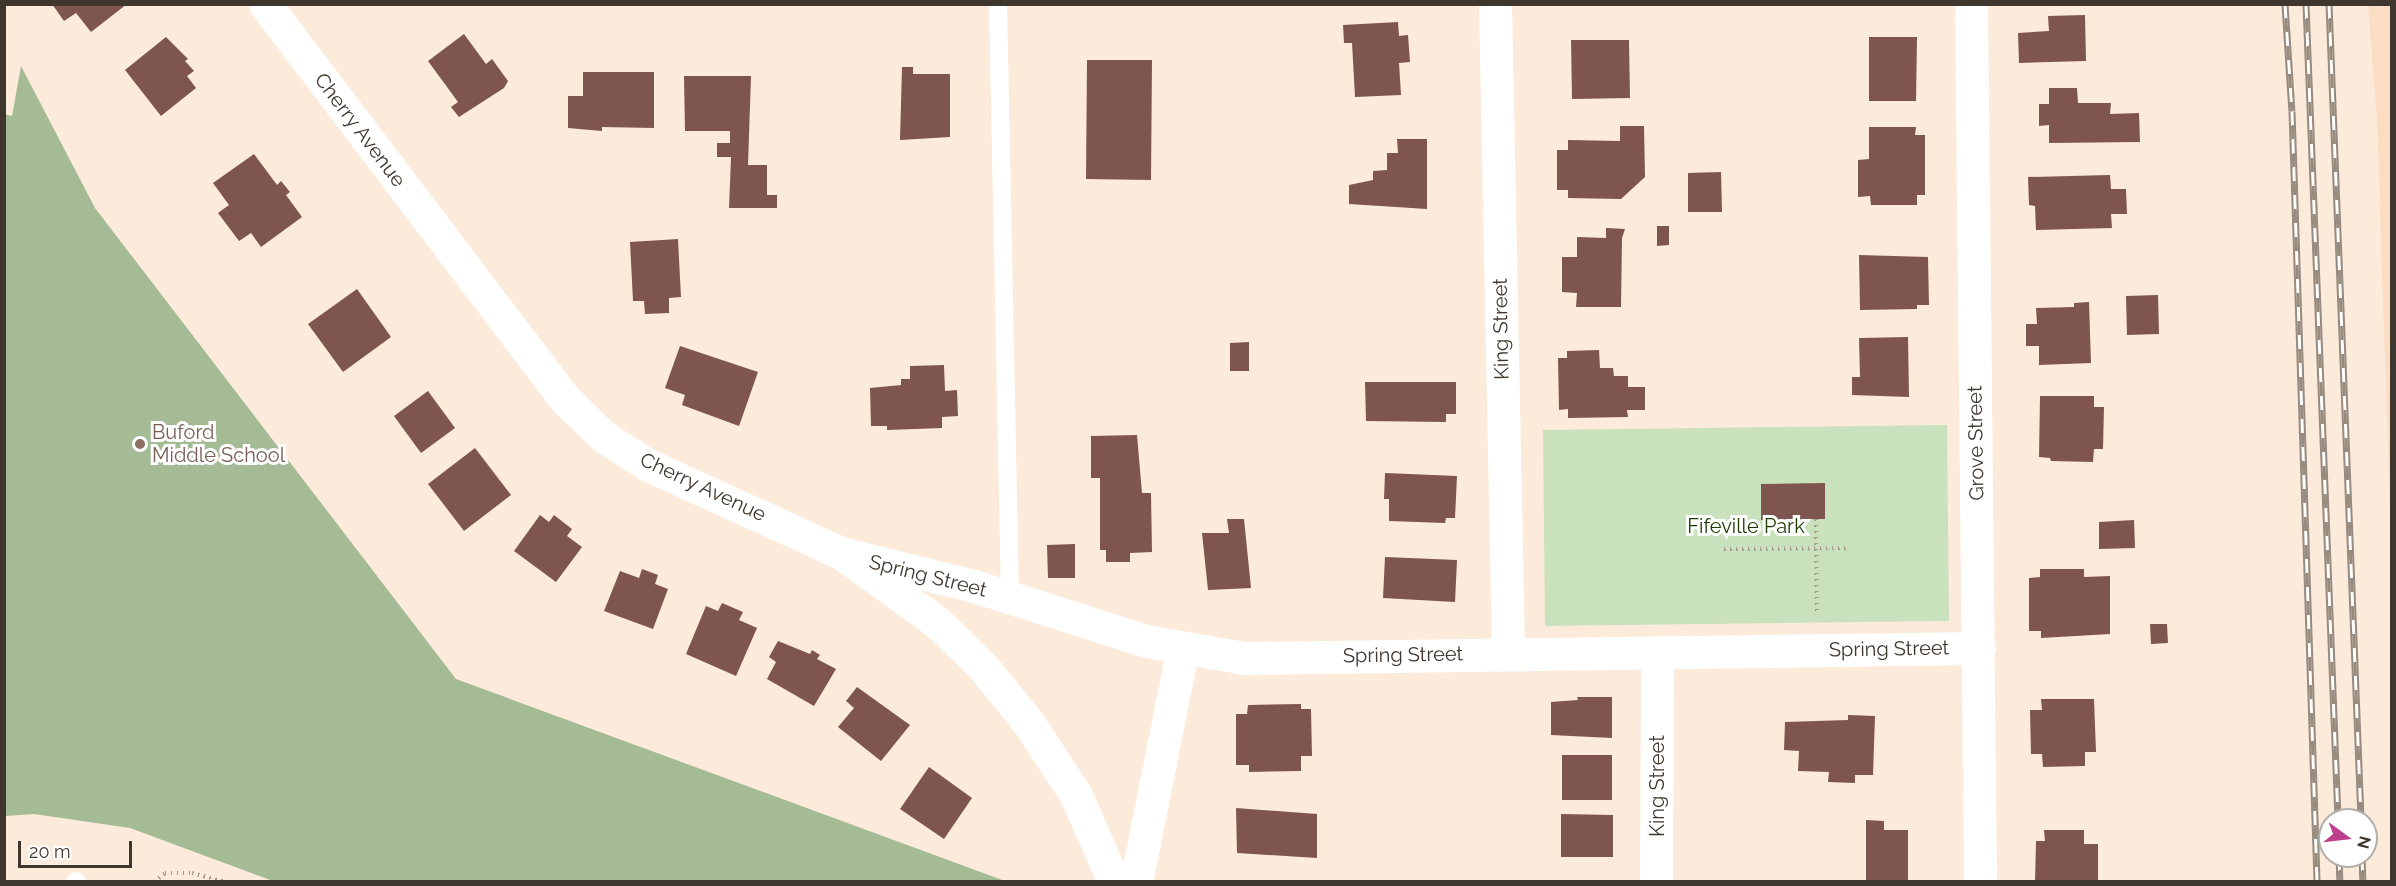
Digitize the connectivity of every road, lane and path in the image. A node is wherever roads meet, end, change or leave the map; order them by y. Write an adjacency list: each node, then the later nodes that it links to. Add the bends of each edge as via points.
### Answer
1 (265, 4): 9 (street, Cherry Avenue, via 564,398 603,436 648,465)
2 (998, 4): 10 (lane)
3 (1495, 4): 14 (street, King Street)
4 (1971, 4): 11 (street, Grove Street)
5 (1816, 519): 6 (path)
6 (1816, 548): 7 (path); 8 (path); 13 (path)
7 (1847, 548)
8 (1724, 549)
9 (841, 554): 10 (street, Spring Street); 18 (street, Cherry Avenue, via 938,623 983,667 1028,722 1076,795)
10 (1010, 598): 12 (street, Spring Street)
11 (1978, 648): 13 (street, Spring Street); 21 (street, Grove Street)
12 (1182, 651): 14 (street, Spring Street, via 1243,658); 19 (street)
13 (1817, 651): 15 (street, Spring Street)
14 (1508, 654): 15 (street, Spring Street)
15 (1657, 654): 20 (street, King Street)
16 (154, 882): 17 (path, via 165,873 183,873)
17 (225, 882)
18 (1114, 882)
19 (1136, 882)
20 (1656, 882)
21 (1980, 882)

